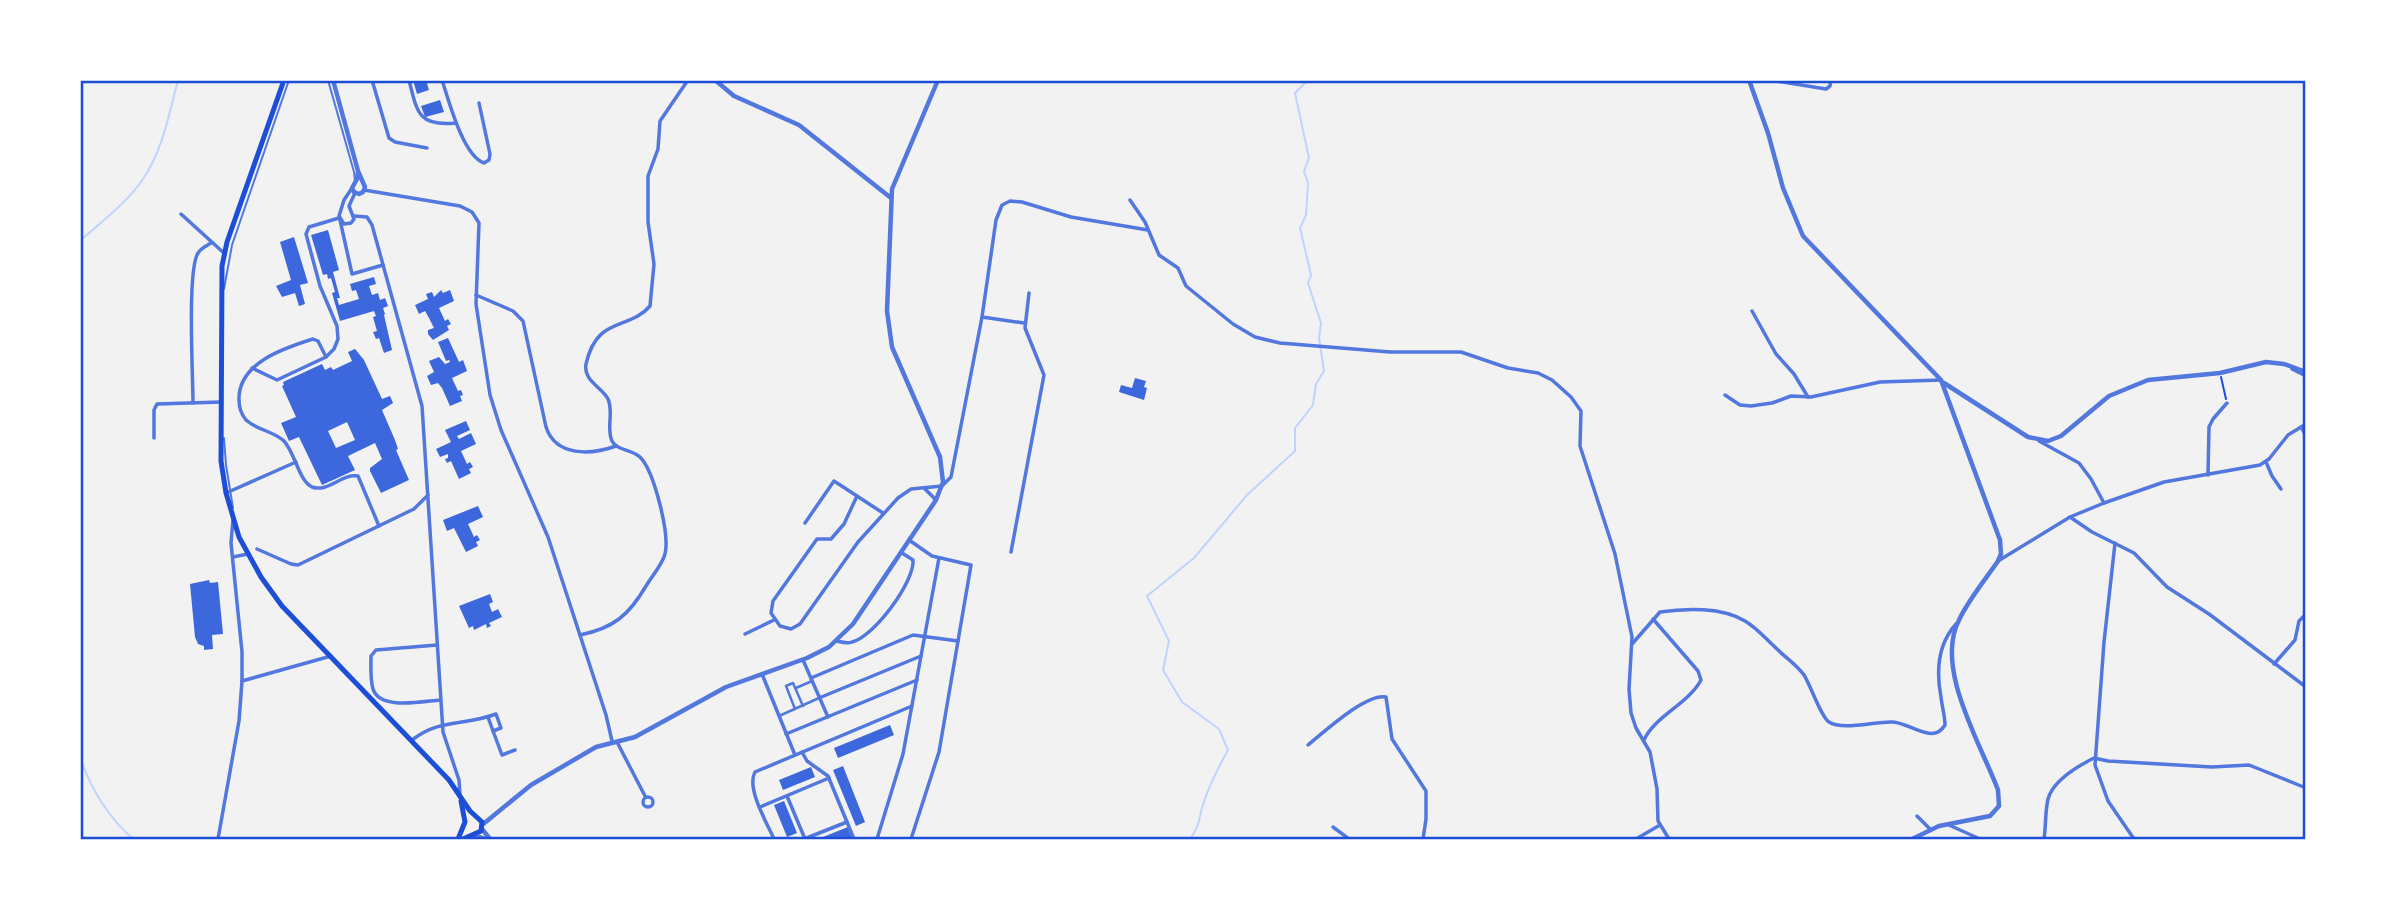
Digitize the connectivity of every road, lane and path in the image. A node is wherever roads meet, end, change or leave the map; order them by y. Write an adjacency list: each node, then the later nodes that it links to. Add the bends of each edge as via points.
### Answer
1 (286, 80): 26 (main road); 56 (lane, via 226,274 224,438)
2 (372, 80): 14 (street, via 389,138)
3 (409, 80): 13 (street, via 425,120)
4 (442, 80): 13 (street)
5 (688, 80): 47 (street, via 660,121 658,149 648,178 654,264 650,306 605,331 586,364 590,380 608,400 611,438)
6 (715, 80): 17 (street, via 734,96 799,125)
7 (938, 80): 17 (street)
8 (1749, 80): 37 (street, via 1802,236)
9 (1770, 80): 10 (street, via 1826,89)
10 (1831, 80)
11 (332, 81): 15 (lane); 15 (street, via 358,171)
12 (479, 103): 13 (street, via 488,161 475,157)
13 (456, 123)
14 (427, 148)
15 (356, 186): 16 (street); 16 (street, via 361,194); 19 (street); 20 (street)
16 (365, 190): 29 (street, via 472,212 480,231)
17 (891, 199): 52 (street, via 889,337 934,440)
18 (1130, 201): 24 (street)
19 (349, 209): 20 (street); 22 (street)
20 (341, 212): 23 (street)
21 (181, 214): 25 (street)
22 (354, 216): 23 (street, via 349,224); 27 (street, via 369,219)
23 (339, 219): 27 (street, via 352,274); 33 (street, via 312,226 306,234 338,330 336,345)
24 (1149, 230): 31 (street, via 1064,216 1022,202 1004,203 995,225); 84 (street, via 1159,255 1178,268 1186,286 1233,324 1266,341 1390,352 1461,352 1538,373 1564,390 1581,411 1580,446 1615,554)
25 (211, 243): 26 (street); 41 (street, via 199,251 195,262)
26 (225, 254): 40 (main road)
27 (383, 265): 57 (street, via 421,400)
28 (1029, 293): 32 (street)
29 (476, 295): 47 (street, via 523,321 554,442 582,451); 80 (street, via 495,414 548,537)
30 (1752, 312): 39 (street)
31 (982, 317): 32 (street); 50 (street)
32 (1024, 323): 71 (street, via 1044,375)
33 (327, 357): 34 (street, via 277,380); 34 (street, via 313,339)
34 (252, 368): 49 (street, via 240,390 241,412 251,423 282,439)
35 (2220, 373): 36 (street, via 2255,363 2280,363); 42 (path); 46 (street, via 2135,384 2103,400 2058,438)
36 (2305, 374)
37 (1941, 380): 39 (street, via 1880,382); 46 (street); 74 (street, via 1998,533)
38 (1725, 395): 39 (street, via 1747,406)
39 (1808, 397)
40 (221, 402): 41 (street); 56 (main road, via 221,461)
41 (193, 403): 45 (street, via 156,405)
42 (2227, 403): 51 (street, via 2209,427)
43 (2303, 426): 44 (street); 48 (street, via 2288,435)
44 (2305, 436)
45 (154, 438)
46 (2039, 441): 60 (street, via 2079,463)
47 (616, 446): 80 (street, via 634,452 645,464 661,510 665,551 625,614 610,626)
48 (2266, 461): 51 (street); 55 (street)
49 (296, 462): 56 (street); 65 (street, via 304,481 312,487 358,477)
50 (954, 470): 52 (street); 53 (street)
51 (2208, 475): 60 (street, via 2160,484)
52 (943, 476): 53 (street)
53 (942, 486): 54 (street); 59 (street)
54 (925, 489): 59 (street); 61 (street, via 908,491)
55 (2281, 489)
56 (228, 492): 63 (main road)
57 (428, 495): 65 (street, via 416,508); 85 (street)
58 (857, 496): 61 (street); 64 (street, via 834,481); 77 (street, via 839,532 831,539 817,539 776,596 771,610)
59 (936, 500): 66 (street)
60 (2104, 503): 62 (street)
61 (883, 513): 77 (street, via 800,624 787,629)
62 (2070, 517): 67 (street); 74 (street)
63 (233, 520): 69 (main road); 72 (street)
64 (805, 523)
65 (379, 526): 68 (street, via 298,565)
66 (909, 540): 70 (street); 73 (street)
67 (2115, 543): 89 (street, via 2139,557 2167,587); 114 (street)
68 (257, 549)
69 (246, 552): 72 (street); 86 (main road, via 275,597)
70 (901, 552): 82 (street, via 856,620); 82 (street, via 913,559 913,571 880,622 853,642)
71 (1011, 552)
72 (232, 554): 93 (street)
73 (939, 558): 81 (street); 83 (street, via 971,565)
74 (1998, 561): 78 (street)
75 (2305, 614): 89 (street, via 2295,640)
76 (1653, 619): 78 (street, via 1665,611 1716,611 1738,617 1801,671 1823,717 1833,725 1898,723 1931,735 1945,725 1939,667 1944,642); 84 (street); 108 (street, via 1701,680)
77 (774, 620): 79 (street)
78 (1958, 623): 126 (street, via 1951,651 1955,684 2000,800 1990,816)
79 (745, 634)
80 (580, 635): 109 (street)
81 (925, 635): 83 (street); 87 (street); 91 (street, via 912,635)
82 (836, 641): 88 (street)
83 (958, 641): 139 (street, via 939,752)
84 (1632, 644): 108 (street, via 1629,703)
85 (437, 645): 97 (street); 97 (street, via 376,650 370,656 373,689 378,695 395,704)
86 (331, 656): 93 (street); 107 (main road)
87 (921, 656): 92 (street); 96 (street)
88 (803, 660): 90 (street); 91 (street)
89 (2274, 664): 94 (street)
90 (762, 674): 101 (street); 109 (street, via 722,689 635,737)
91 (811, 679): 95 (street); 96 (street)
92 (917, 680): 99 (street); 103 (street)
93 (242, 681): 132 (street)
94 (2305, 687)
95 (796, 688): 98 (street); 100 (street, via 793,682 786,686)
96 (820, 698): 98 (street); 103 (street)
97 (441, 700): 104 (street)
98 (803, 706): 100 (street)
99 (912, 706): 112 (street); 138 (street, via 900,769)
100 (795, 709): 101 (street)
101 (779, 716): 106 (street)
102 (488, 717): 104 (street); 105 (street); 105 (street, via 496,714 501,727)
103 (828, 717): 106 (street)
104 (442, 724): 107 (street); 117 (street)
105 (493, 731): 111 (street, via 502,755)
106 (786, 734): 113 (street)
107 (411, 740): 117 (main road)
108 (1644, 740): 127 (street)
109 (614, 741): 118 (street); 121 (street, via 534,783)
110 (1308, 745): 141 (street, via 1352,710 1385,697 1394,744 1426,791)
111 (515, 750)
112 (802, 752): 113 (street); 115 (street)
113 (795, 755): 120 (street, via 753,775 752,788)
114 (2096, 757): 116 (street, via 2210,767 2249,765); 146 (street, via 2053,790); 147 (street, via 2097,774 2108,801)
115 (829, 778): 119 (street); 124 (street)
116 (2305, 788)
117 (460, 795): 123 (main road); 125 (main road)
118 (645, 796)
119 (788, 796): 120 (street); 136 (street)
120 (760, 807): 135 (street)
121 (493, 816): 123 (street); 128 (street)
122 (1917, 816): 130 (street)
123 (476, 817): 125 (main road); 128 (main road)
124 (847, 822): 136 (street); 137 (street)
125 (465, 823): 131 (main road); 133 (main road)
126 (1948, 824): 130 (street); 145 (street)
127 (1660, 825): 142 (street); 143 (street)
128 (482, 827): 131 (main road); 134 (street)
129 (1334, 827): 140 (street)
130 (1930, 829): 144 (street)
131 (472, 834): 133 (main road); 134 (street)
132 (220, 838)
133 (461, 839)
134 (487, 839)
135 (774, 839)
136 (804, 839)
137 (854, 839)
138 (877, 839)
139 (911, 839)
140 (1349, 839)
141 (1423, 839)
142 (1636, 839)
143 (1669, 839)
144 (1912, 839)
145 (1980, 839)
146 (2044, 839)
147 (2134, 839)

